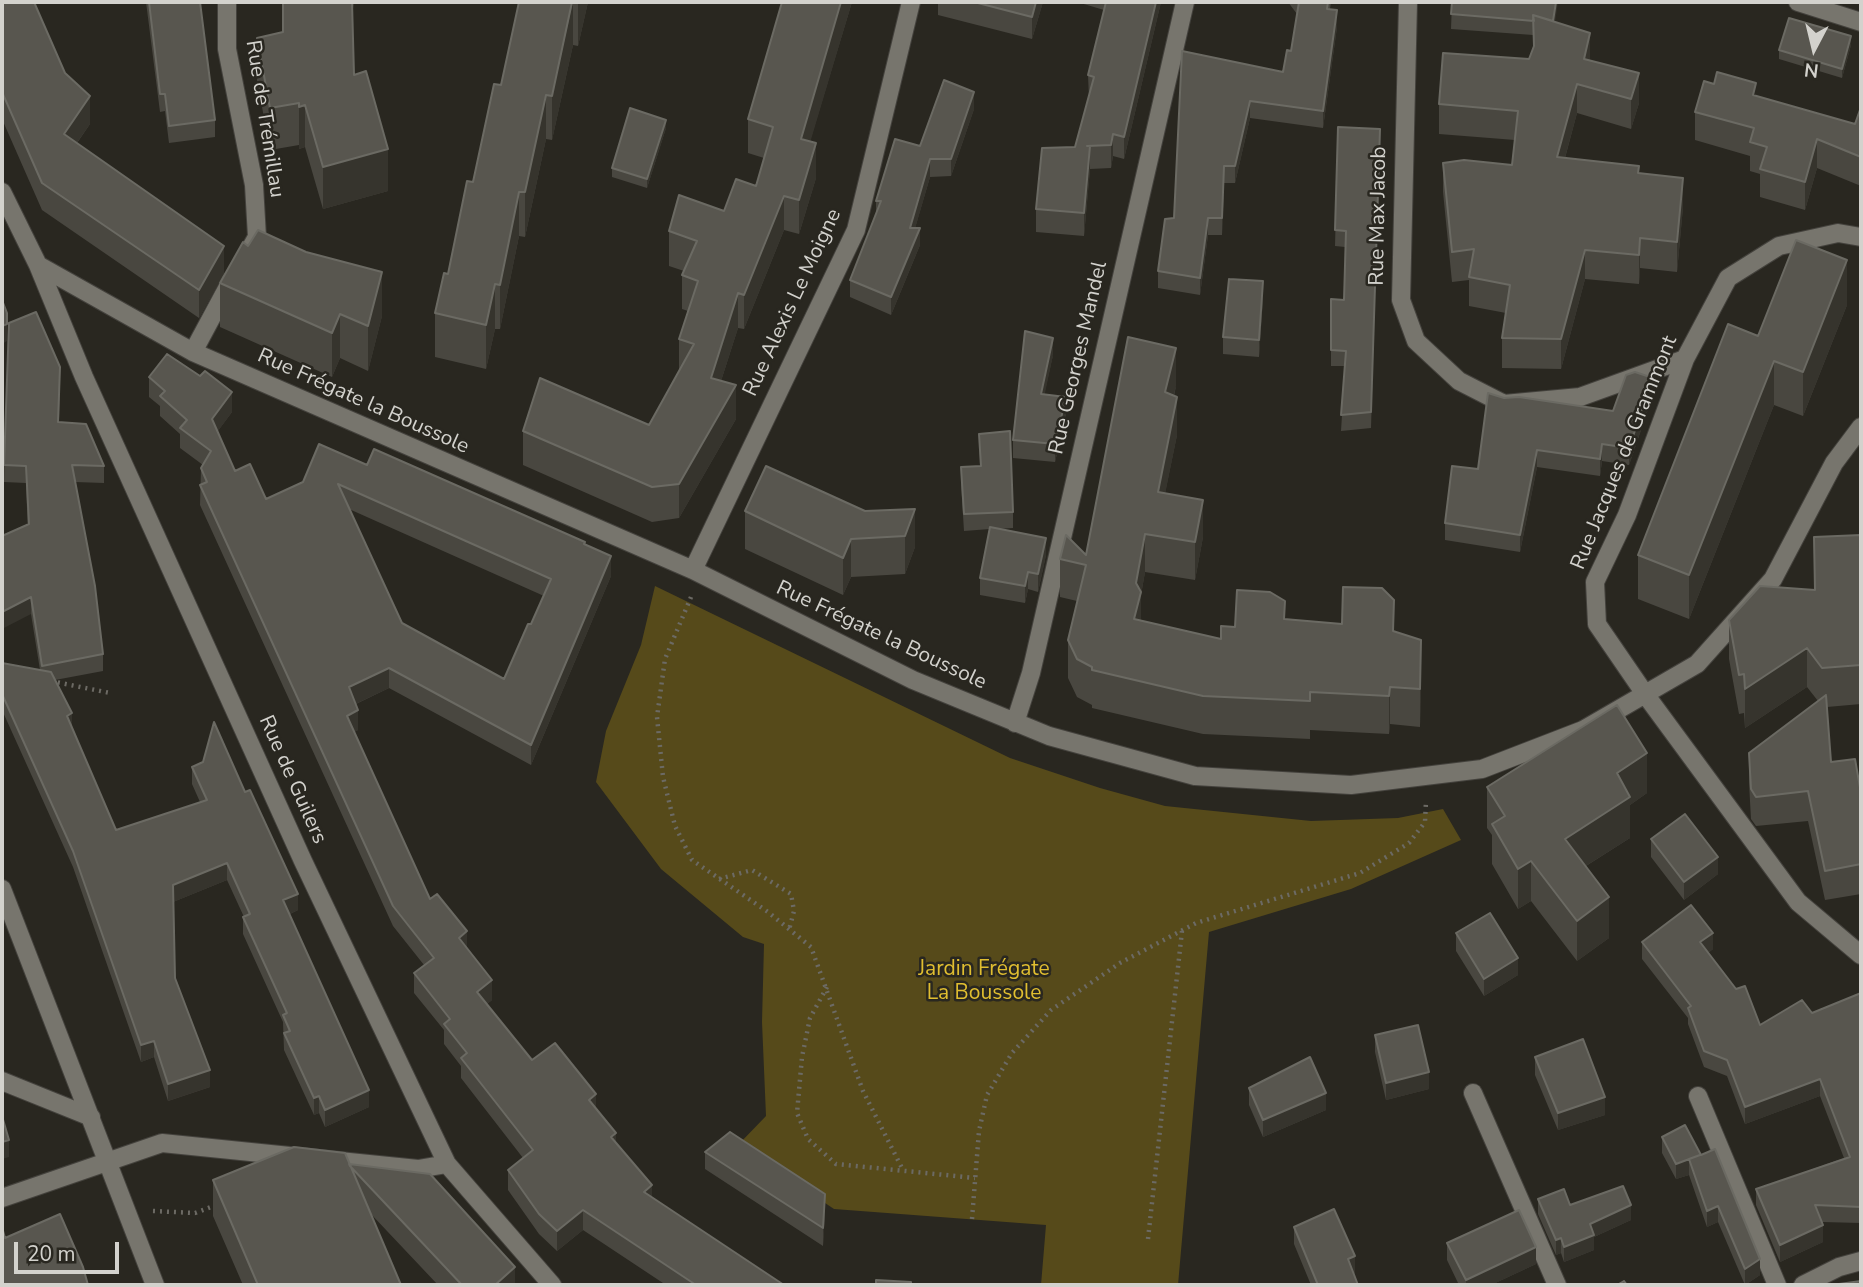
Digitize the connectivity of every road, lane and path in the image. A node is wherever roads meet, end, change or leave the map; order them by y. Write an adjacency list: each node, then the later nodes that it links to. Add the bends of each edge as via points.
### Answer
1 (228, 2): 10 (street, Rue de Trémillau, via 227,49 254,185 257,237)
2 (911, 2): 13 (street, Rue Alexis Le Moigne, via 856,230)
3 (1185, 2): 17 (street, Rue Georges Mandel, via 1031,673)
4 (1408, 2): 11 (street, Rue Max Jacob, via 1401,300 1416,341 1459,381 1504,404 1580,397)
5 (1798, 2): 6 (street)
6 (1861, 22)
7 (2, 192): 9 (street, Rue de Guilers)
8 (1861, 237): 11 (street, Rue Jacques de Grammont, via 1838,233 1779,246 1728,278)
9 (38, 265): 10 (street, Rue Frégate la Boussole); 30 (street, Rue de Guilers, via 303,861)
10 (193, 352): 13 (street, Rue Frégate la Boussole)
11 (1685, 359): 16 (street, Rue Jacques de Grammont, via 1627,515 1595,582 1597,624)
12 (1861, 427): 16 (street, Rue Frégate la Boussole, via 1833,463 1773,579 1697,664)
13 (698, 573): 17 (street, Rue Frégate la Boussole, via 913,680); 19 (path, via 665,659 657,717 663,777 675,826 692,860)
14 (43, 679): 15 (path)
15 (110, 693)
16 (1645, 694): 18 (street, Rue Frégate la Boussole, via 1583,730 1482,769); 23 (street, Rue Jacques de Grammont, via 1798,902)
17 (1015, 723): 18 (street, Rue Frégate la Boussole, via 1195,776 1351,785)
18 (1427, 776): 22 (path, via 1424,822 1409,843 1360,873)
19 (718, 880): 21 (path); 21 (path, via 752,870 791,894 794,911)
20 (2, 889): 28 (street)
21 (789, 930): 24 (path, via 811,947)
22 (1182, 931): 32 (path, via 1120,963 1051,1010 1012,1053 987,1095); 37 (path)
23 (1861, 955)
24 (827, 987): 31 (path, via 863,1091); 31 (path, via 810,1018 797,1113 808,1139 836,1164)
25 (2, 1081): 28 (street)
26 (1473, 1093): 41 (street)
27 (1698, 1096): 42 (street)
28 (91, 1117): 29 (street)
29 (107, 1162): 30 (street, via 162,1143 418,1169); 33 (street); 35 (street)
30 (447, 1164): 40 (street, Rue de Guilers)
31 (902, 1170): 32 (path)
32 (975, 1178): 36 (path)
33 (2, 1198)
34 (219, 1203): 35 (path, via 195,1213)
35 (124, 1210): 39 (street)
36 (972, 1219)
37 (1148, 1239)
38 (1861, 1261): 43 (street)
39 (155, 1285)
40 (552, 1285)
41 (1557, 1285)
42 (1777, 1285)
43 (1803, 1285)

